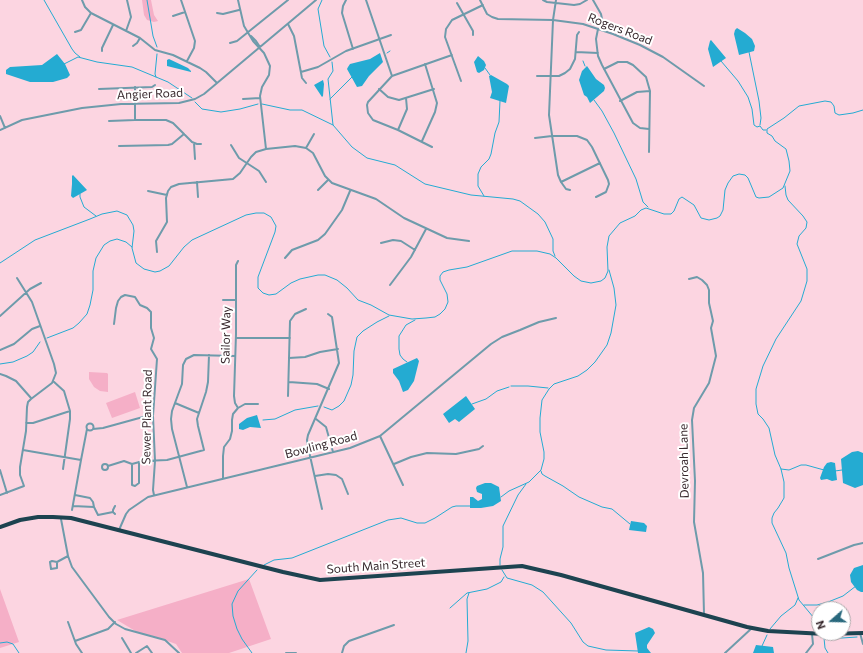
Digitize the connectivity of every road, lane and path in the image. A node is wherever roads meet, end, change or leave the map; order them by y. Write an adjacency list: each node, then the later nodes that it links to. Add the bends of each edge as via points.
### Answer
1 (82, 0): 18 (street)
2 (127, 0): 27 (street, via 131,17)
3 (181, 0): 17 (street)
4 (238, 0): 16 (street)
5 (288, 0): 29 (street)
6 (316, 0): 24 (street, Angier Road)
7 (346, 0): 38 (street, via 342,13)
8 (366, 0): 34 (street)
9 (480, 0): 15 (street, Rogers Road)
10 (542, 0): 13 (street)
11 (587, 0): 13 (street, via 577,5)
12 (593, 0): 22 (street)
13 (556, 1): 23 (street)
14 (458, 3): 20 (street)
15 (483, 5): 20 (street); 23 (street, Rogers Road, via 488,14 498,19)
16 (239, 10): 19 (street); 29 (street)
17 (185, 12): 21 (street); 43 (street, via 195,41)
18 (91, 13): 25 (street); 28 (street, via 81,30)
19 (217, 13)
20 (463, 14): 32 (street); 42 (street, via 452,20 446,30 445,37)
21 (173, 16)
22 (602, 19)
23 (553, 20): 26 (street, Rogers Road); 49 (street)
24 (288, 24): 37 (street, Angier Road); 46 (street, via 295,40)
25 (113, 25): 27 (street); 39 (street)
26 (598, 29): 41 (street); 54 (street, Rogers Road, via 663,57)
27 (126, 31): 33 (street)
28 (76, 32)
29 (248, 32): 35 (street, via 236,42); 37 (street)
30 (579, 32): 40 (street)
31 (392, 35): 34 (street)
32 (473, 35)
33 (140, 38): 36 (street); 43 (street, via 155,50)
34 (379, 40): 38 (street); 47 (street)
35 (230, 43)
36 (133, 46)
37 (260, 47): 52 (street, Angier Road); 60 (street, via 270,68)
38 (353, 48): 46 (street, via 318,67)
39 (102, 51)
40 (576, 52): 41 (street); 49 (street, via 574,62 568,71)
41 (598, 53): 45 (street)
42 (452, 55): 44 (street); 50 (street)
43 (187, 61): 52 (street, via 206,72)
44 (425, 64): 47 (street); 56 (street)
45 (604, 69): 59 (street, via 618,62 630,63 644,74); 63 (street)
46 (301, 72): 51 (street)
47 (392, 76): 58 (street)
48 (537, 76): 49 (street)
49 (551, 77): 74 (street, via 549,111)
50 (461, 81)
51 (306, 82)
52 (217, 83): 64 (street, Angier Road, via 201,96 188,102)
53 (155, 86): 55 (street)
54 (704, 86)
55 (135, 88): 57 (street); 64 (street)
56 (434, 88): 61 (street); 76 (street, via 437,107)
57 (99, 89)
58 (379, 89): 61 (street, via 393,99); 70 (street, via 368,102 368,113 373,120)
59 (650, 91): 63 (street, via 637,92); 71 (street)
60 (260, 98): 62 (street); 83 (street)
61 (406, 98): 70 (street, via 407,109)
62 (243, 99)
63 (620, 100): 71 (street, via 635,126)
64 (135, 104): 66 (street); 68 (street, Angier Road, via 67,111 27,119)
65 (0, 116): 68 (street)
66 (135, 120): 67 (street); 72 (street, via 166,120)
67 (109, 121)
68 (4, 128): 69 (street, Angier Road)
69 (0, 130)
70 (398, 130): 76 (street)
71 (649, 130): 84 (street)
72 (184, 134): 77 (street); 80 (street, via 168,145)
73 (314, 134): 82 (street)
74 (552, 136): 75 (street); 87 (street, via 584,138 590,143); 91 (street)
75 (535, 138)
76 (422, 141): 81 (street)
77 (194, 143): 78 (street); 85 (street)
78 (201, 144)
79 (231, 144): 86 (street, via 239,158)
80 (119, 146)
81 (432, 147)
82 (306, 148): 83 (street, via 295,146); 88 (street, via 315,156)
83 (266, 149): 86 (street, via 256,152)
84 (649, 152)
85 (195, 159)
86 (247, 162): 89 (street, via 240,174 232,178); 90 (street, via 259,171)
87 (600, 163): 91 (street); 98 (street, via 609,184 606,192)
88 (328, 180): 92 (street); 93 (street)
89 (197, 182): 96 (street, via 174,186); 97 (street)
90 (266, 182)
91 (561, 182): 94 (street)
92 (318, 190)
93 (350, 190): 99 (street, via 367,194); 104 (street, via 342,210 325,234 318,240 292,250)
94 (570, 190)
95 (148, 191): 96 (street)
96 (167, 195): 103 (street, via 167,222 156,241)
97 (198, 196)
98 (596, 197)
99 (426, 229): 100 (street, via 447,238); 102 (street)
100 (469, 241)
101 (381, 243): 102 (street, via 401,241)
102 (415, 250): 109 (street)
103 (157, 252)
104 (285, 258)
105 (238, 262): 112 (street, Sailor Way)
106 (17, 278): 110 (street)
107 (689, 279): 179 (street, Devroah Lane, via 697,277 709,290 713,321 711,328 716,356 708,383 694,408 692,420 694,522 703,573)
108 (41, 284): 110 (street)
109 (390, 285)
110 (26, 292): 115 (street); 118 (street, via 34,306)
111 (223, 300): 112 (street)
112 (236, 300): 119 (street, Sailor Way)
113 (306, 309): 120 (street, via 293,317)
114 (328, 314): 121 (street, via 332,317)
115 (0, 316)
116 (556, 318): 142 (street, Bowling Road, via 539,322 491,344)
117 (114, 324): 137 (street, Sewer Plant Road, via 118,301 125,295 135,297 140,305 151,312 154,338 151,349 157,359)
118 (40, 326): 122 (street, via 32,329 14,344); 127 (street, via 55,367)
119 (236, 338): 120 (street); 124 (street, Sailor Way)
120 (290, 338): 125 (street)
121 (338, 349): 125 (street, via 305,358); 129 (street, via 339,363)
122 (0, 350)
123 (209, 355): 124 (street); 132 (street, via 194,354 186,359 183,365 182,384); 136 (street, via 208,382)
124 (234, 356): 134 (street, Sailor Way, via 234,396)
125 (289, 358): 128 (street)
126 (0, 374): 131 (street, via 16,381)
127 (53, 381): 131 (street); 135 (street, via 64,391)
128 (289, 382): 129 (street, via 317,384); 130 (street)
129 (329, 388): 138 (street)
130 (288, 396)
131 (32, 399): 139 (street, via 28,402)
132 (175, 403): 136 (street); 148 (street, via 171,420)
133 (258, 404): 134 (street, via 245,404)
134 (238, 408): 159 (street, via 233,414 230,439 224,447)
135 (70, 411): 139 (street); 147 (street)
136 (199, 413): 148 (street, via 198,426 204,450)
137 (154, 416): 140 (street); 151 (street, Sewer Plant Road)
138 (316, 418): 146 (street, via 326,427); 149 (street, via 308,435)
139 (26, 423): 145 (street)
140 (92, 428): 141 (street); 141 (street, via 92,424 88,424); 143 (street)
141 (87, 429): 143 (street)
142 (380, 436): 146 (street, Bowling Road); 154 (street)
143 (85, 437): 150 (street)
144 (483, 446): 154 (street, via 456,454 427,453)
145 (23, 450): 147 (street); 162 (street, via 20,472 24,486)
146 (333, 452): 149 (street, Bowling Road)
147 (65, 457): 150 (street); 156 (street)
148 (180, 457): 151 (street); 161 (street)
149 (310, 458): 158 (street); 159 (street, Bowling Road)
150 (81, 460): 165 (street)
151 (155, 461): 152 (street); 166 (street, Sewer Plant Road)
152 (139, 462): 153 (street); 153 (street, via 139,483 135,486 132,485)
153 (132, 464): 155 (street, via 124,461)
154 (394, 464): 160 (street)
155 (108, 466)
156 (63, 469)
157 (0, 470): 162 (street)
158 (315, 476): 163 (street, via 336,475 342,479); 170 (street)
159 (223, 478): 161 (street, Bowling Road)
160 (403, 485)
161 (187, 487): 166 (street, Bowling Road)
162 (7, 492): 164 (street)
163 (348, 494)
164 (0, 495)
165 (75, 495): 167 (street); 169 (street, via 90,498)
166 (154, 495): 174 (street, Bowling Road, via 130,510)
167 (73, 506): 169 (street); 171 (street)
168 (115, 506): 169 (street, via 114,513 98,514)
169 (94, 507)
170 (322, 509)
171 (72, 510)
172 (61, 517): 173 (highway, South Main Street, via 32,518); 174 (highway, South Main Street); 176 (street)
173 (0, 527)
174 (119, 530): 179 (highway, South Main Street, via 320,580 522,566 561,574)
175 (863, 543): 177 (street)
176 (68, 556): 178 (street); 181 (street, via 76,573)
177 (818, 559)
178 (57, 562): 178 (street, via 50,562 51,569 57,568)
179 (704, 615): 183 (highway, South Main Street)
180 (68, 622): 188 (street)
181 (115, 622): 188 (street, via 108,629); 196 (street, via 131,631 165,640)
182 (394, 626): 198 (street, via 349,641)
183 (752, 628): 184 (highway, South Main Street); 199 (street)
184 (811, 633)
185 (851, 633): 186 (highway, South Main Street)
186 (862, 633): 190 (street)
187 (122, 638): 193 (street)
188 (75, 641): 192 (street)
189 (813, 641): 200 (street)
190 (863, 644)
191 (286, 652): 197 (street)
192 (82, 653)
193 (131, 653)
194 (136, 653): 195 (street, via 147,646)
195 (152, 653)
196 (179, 653)
197 (296, 653)
198 (342, 653)
199 (725, 653)
200 (806, 653)

